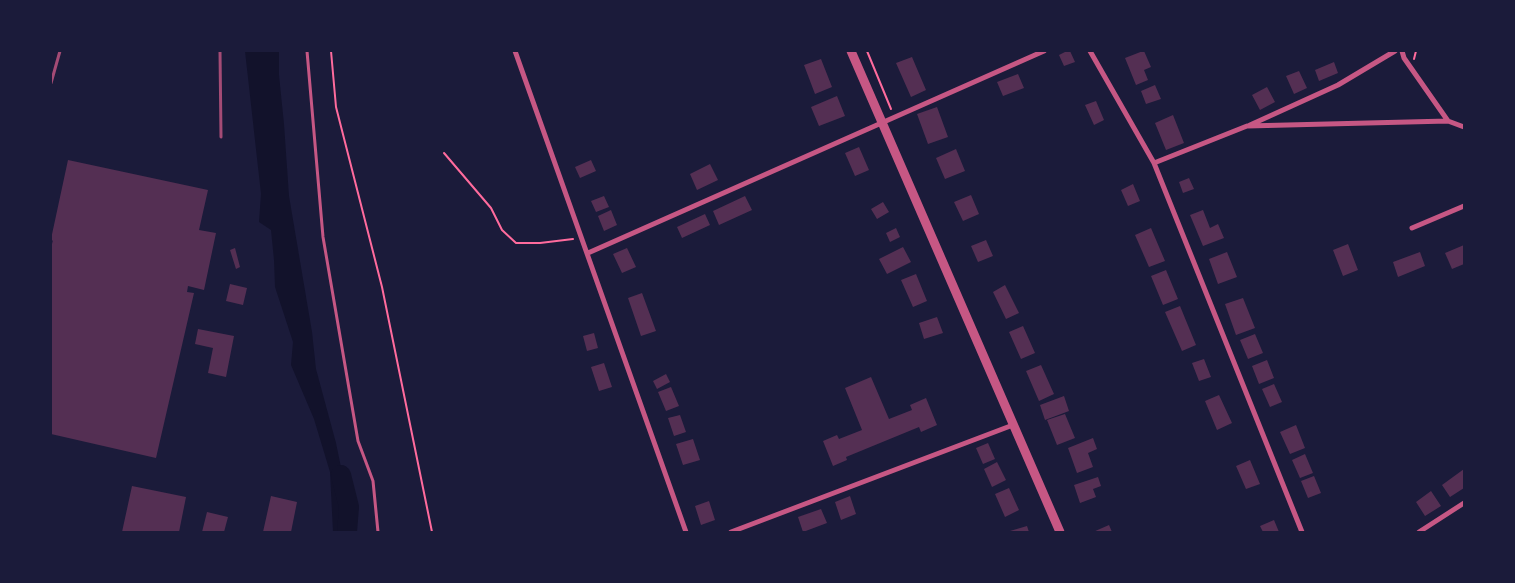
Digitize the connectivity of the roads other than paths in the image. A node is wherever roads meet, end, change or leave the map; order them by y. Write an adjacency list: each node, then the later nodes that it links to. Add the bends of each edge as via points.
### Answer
1 (307, 51): 18 (lane, via 323,237 358,441 373,481)
2 (514, 51): 15 (street)
3 (851, 51): 9 (street)
4 (1044, 51): 9 (street)
5 (1090, 51): 12 (street)
6 (1395, 51): 10 (street, via 1338,85)
7 (1402, 51): 8 (street)
8 (1448, 121): 10 (street); 11 (street)
9 (883, 123): 15 (street); 16 (street)
10 (1247, 126): 12 (street)
11 (1464, 127)
12 (1154, 163): 22 (street)
13 (1464, 206): 14 (street)
14 (1412, 228)
15 (588, 253): 19 (street)
16 (1013, 425): 20 (street); 21 (street)
17 (1464, 503): 23 (street)
18 (378, 532)
19 (686, 532)
20 (731, 532)
21 (1060, 532)
22 (1302, 532)
23 (1419, 532)

